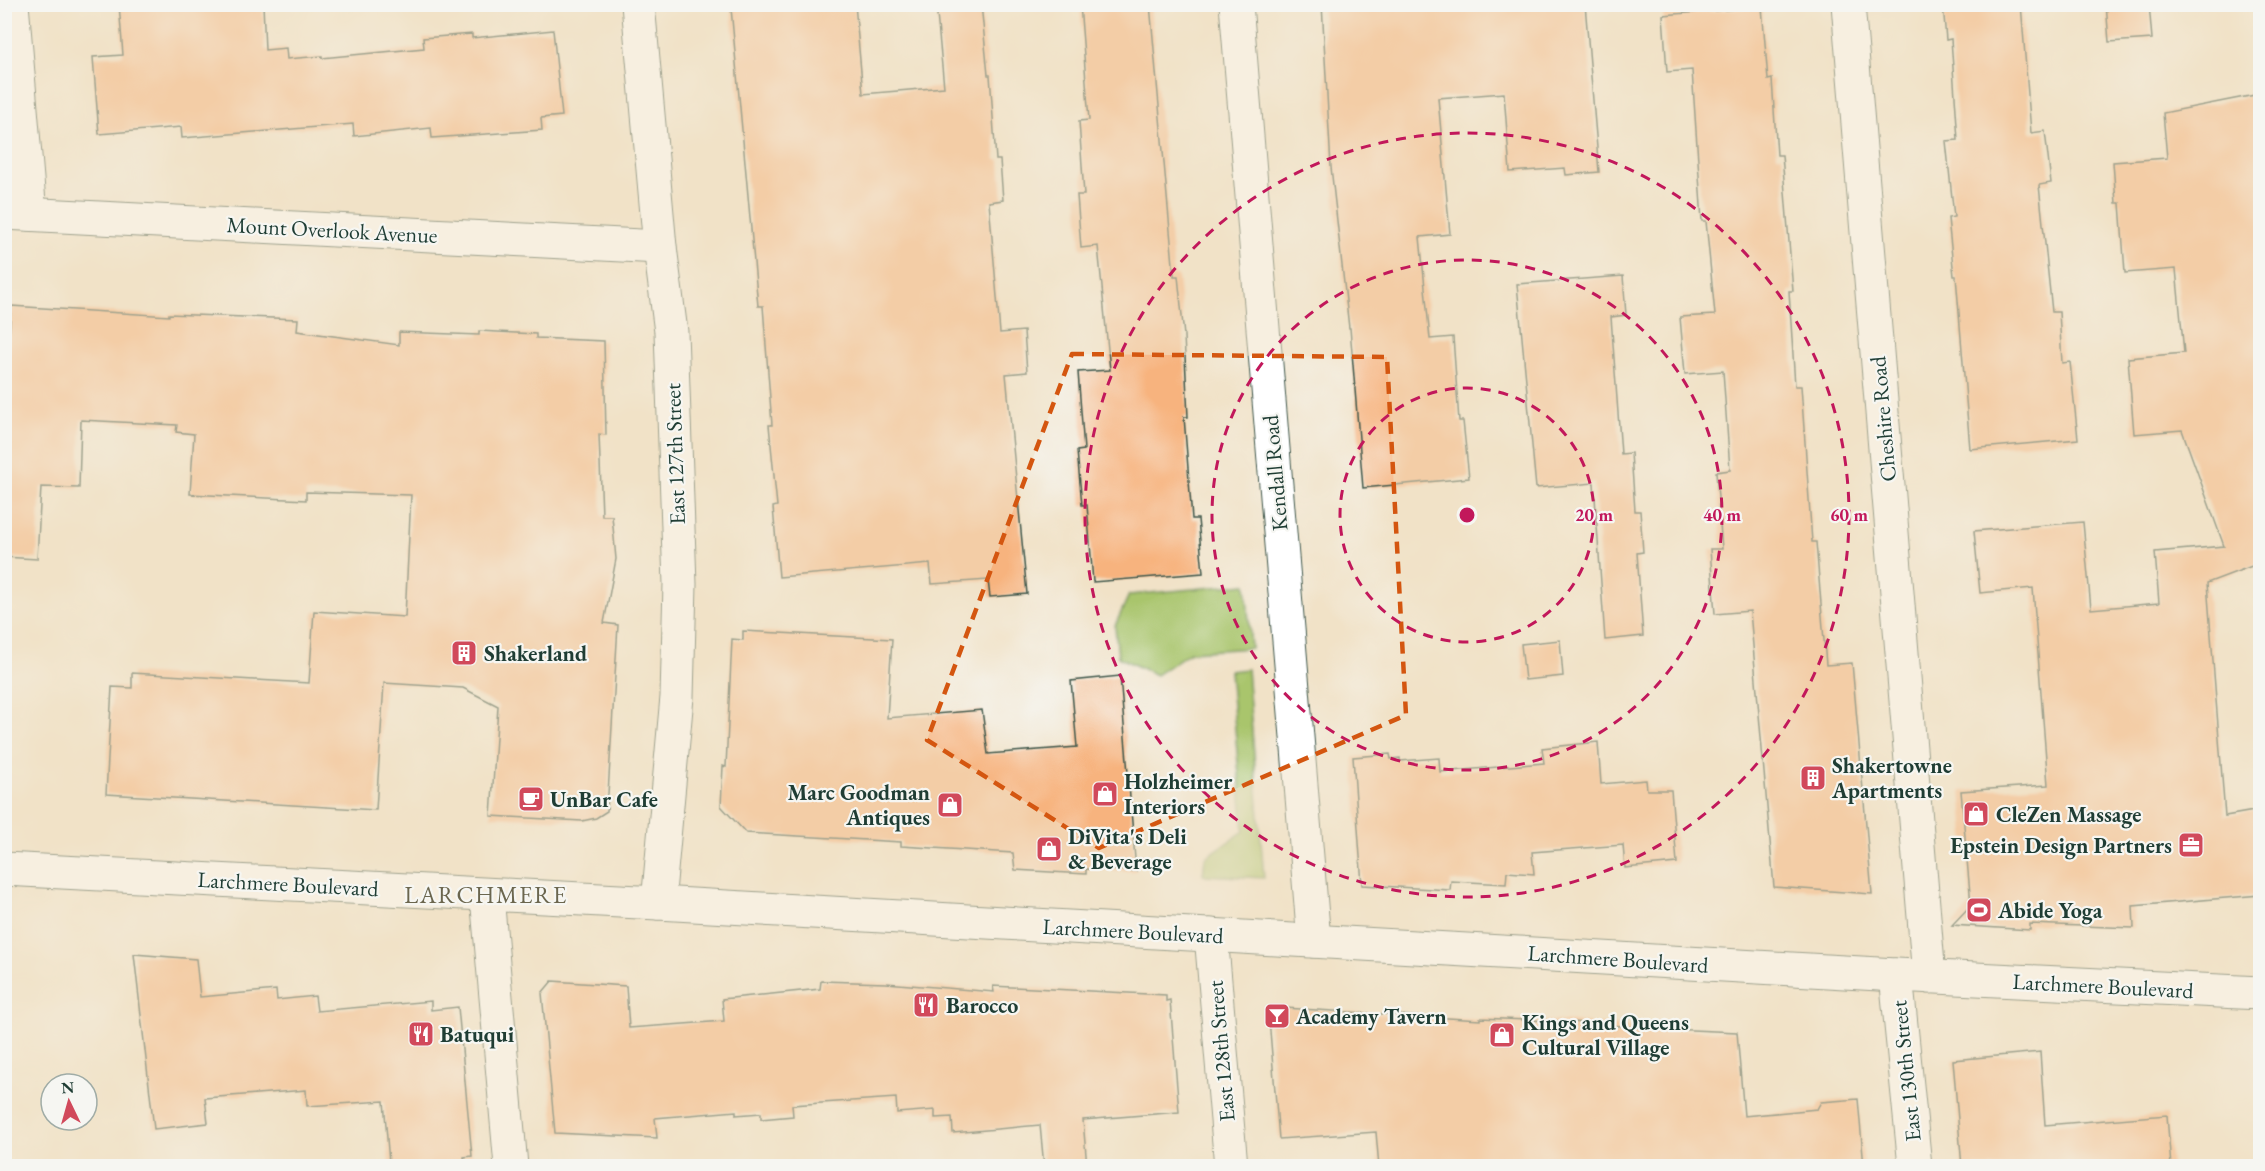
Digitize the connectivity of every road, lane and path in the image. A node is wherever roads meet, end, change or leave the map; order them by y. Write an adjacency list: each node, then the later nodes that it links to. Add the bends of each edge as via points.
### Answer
1 (12, 4): 5 (street)
2 (638, 4): 6 (street, East 127th Street)
3 (1236, 4): 11 (street, Kendall Road)
4 (1848, 4): 13 (street, Cheshire Road)
5 (17, 213): 6 (street, Mount Overlook Avenue)
6 (660, 248): 9 (street, East 127th Street, via 671,332 680,584 677,697)
7 (4, 869): 8 (street, Larchmere Boulevard)
8 (487, 896): 9 (street, Larchmere Boulevard); 15 (street)
9 (658, 903): 10 (street, Larchmere Boulevard)
10 (1211, 935): 11 (street, Larchmere Boulevard); 16 (street, East 128th Street)
11 (1314, 941): 12 (street, Larchmere Boulevard)
12 (1896, 975): 13 (street, Larchmere Boulevard); 17 (street, East 130th Street)
13 (1929, 977): 14 (street, Larchmere Boulevard)
14 (2260, 993)
15 (511, 1167)
16 (1231, 1167)
17 (1915, 1167)

